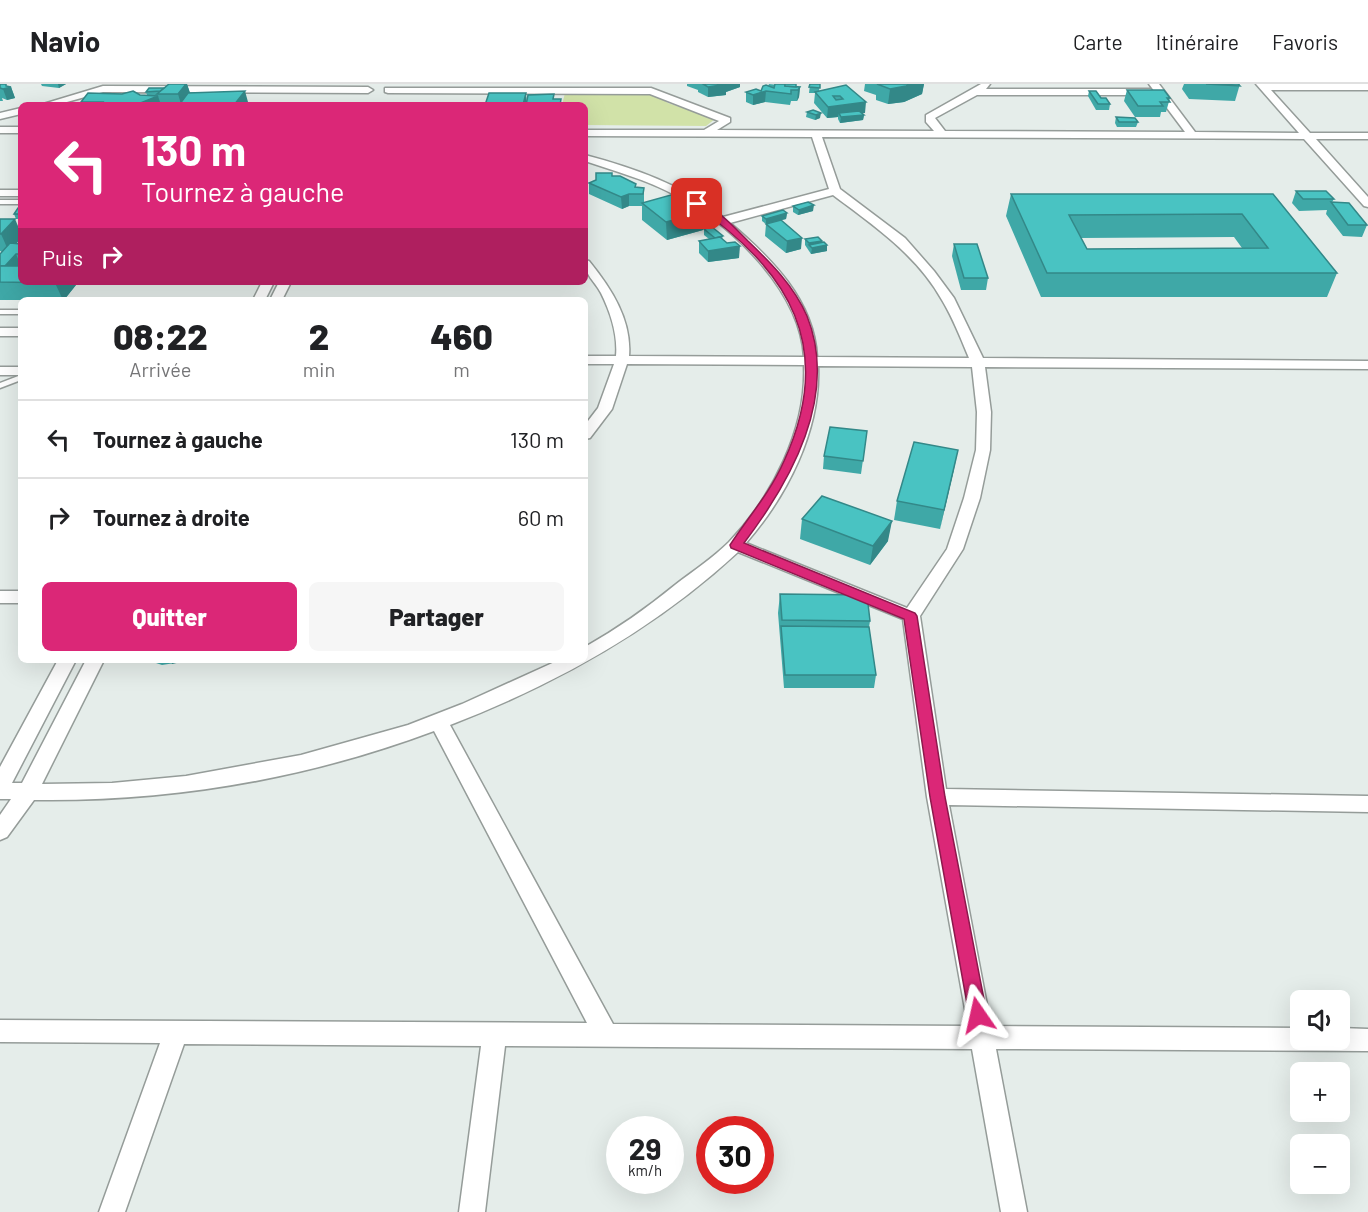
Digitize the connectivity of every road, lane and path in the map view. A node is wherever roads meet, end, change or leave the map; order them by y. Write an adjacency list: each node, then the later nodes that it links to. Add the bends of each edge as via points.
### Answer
1 (193, 84): 6 (street)
2 (558, 84): 10 (street)
3 (987, 84): 11 (street)
4 (1262, 85): 5 (street); 22 (street)
5 (1368, 87)
6 (168, 88): 8 (street); 12 (street, via 103,89)
7 (1157, 88): 11 (street); 21 (street)
8 (367, 90)
9 (387, 91): 10 (street)
10 (586, 91): 18 (street, via 655,92 726,120)
11 (976, 92): 20 (street, via 930,117)
12 (56, 102)
13 (18, 112): 14 (street)
14 (0, 116)
15 (0, 130): 16 (street)
16 (18, 130)
17 (588, 133): 18 (street)
18 (707, 133): 19 (street)
19 (816, 134): 20 (street); 26 (street)
20 (944, 135): 21 (street)
21 (1193, 136): 22 (street)
22 (1306, 136): 23 (street); 25 (street)
23 (1368, 136)
24 (588, 159): 32 (street, via 668,187)
25 (1362, 190): 31 (street)
26 (835, 191): 32 (street); 42 (street, via 908,249 948,298)
27 (0, 193): 28 (street)
28 (18, 193)
29 (0, 202): 30 (lane)
30 (18, 202)
31 (1368, 204)
32 (723, 221): 41 (street, via 787,289 802,316)
33 (588, 268): 40 (street, via 606,290 618,321)
34 (0, 312): 35 (lane)
35 (18, 312)
36 (0, 332): 37 (street)
37 (18, 332)
38 (588, 349): 40 (street)
39 (1368, 353): 43 (street)
40 (622, 355): 41 (street); 44 (street); 50 (street, via 605,409)
41 (811, 356): 42 (street); 51 (street, via 806,415 790,460 765,507)
42 (975, 356): 43 (street); 54 (street, via 984,412 983,450 972,498 955,549)
43 (1277, 358): 45 (street)
44 (588, 360)
45 (1368, 365)
46 (0, 371): 47 (street)
47 (18, 371)
48 (18, 378): 49 (lane)
49 (0, 386)
50 (588, 431)
51 (736, 545): 54 (street); 55 (street, via 664,604)
52 (0, 597): 53 (street)
53 (18, 597)
54 (911, 616): 63 (street)
55 (588, 653)
56 (65, 663): 60 (street)
57 (93, 663): 62 (street)
58 (569, 663): 59 (street, via 517,691)
59 (439, 722): 62 (street, via 345,752 238,776 128,790); 68 (street)
60 (0, 786)
61 (0, 791): 62 (street)
62 (28, 792): 65 (street)
63 (937, 797): 64 (street); 70 (street)
64 (1368, 804)
65 (0, 831)
66 (0, 1031): 67 (street)
67 (176, 1031): 69 (street); 72 (street)
68 (606, 1035): 69 (street); 70 (street)
69 (494, 1036): 73 (street)
70 (982, 1037): 71 (street); 74 (street)
71 (1368, 1040)
72 (112, 1212)
73 (472, 1212)
74 (1014, 1212)

